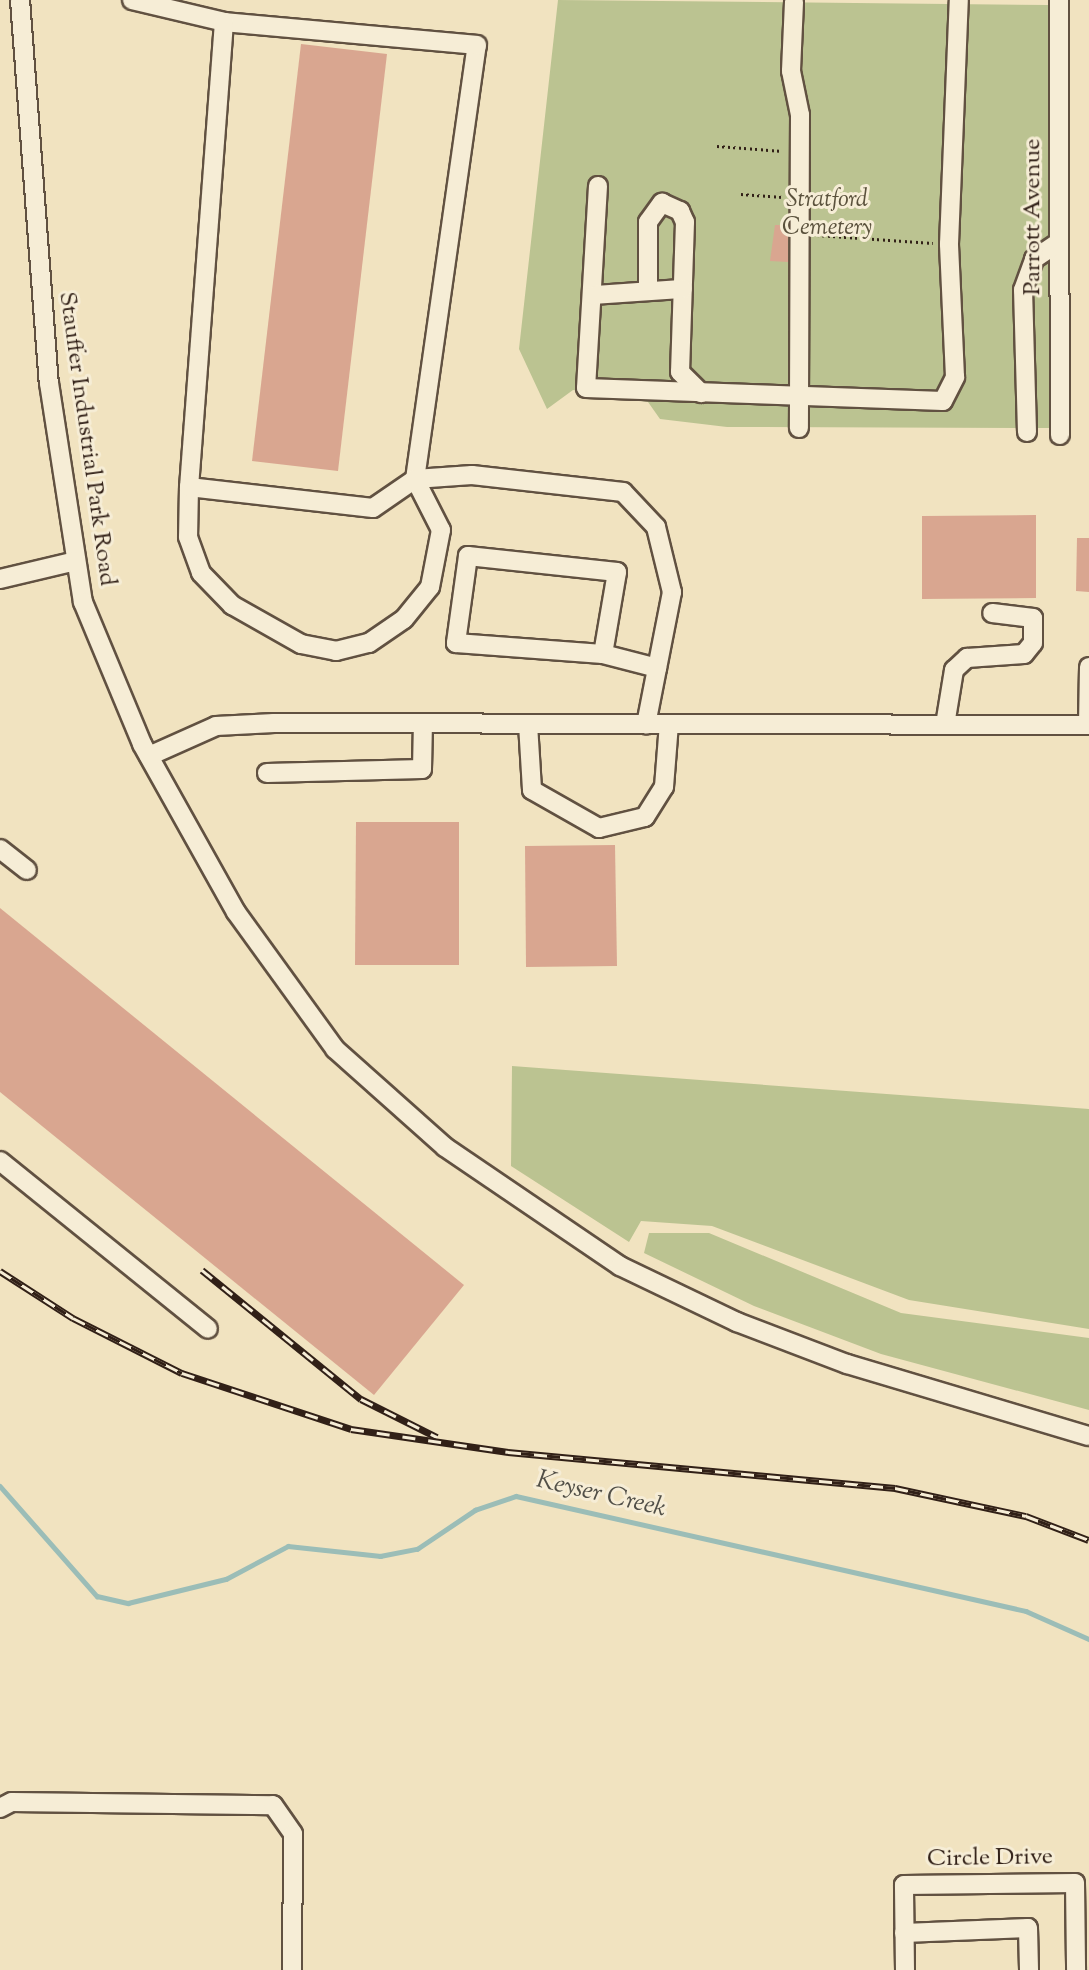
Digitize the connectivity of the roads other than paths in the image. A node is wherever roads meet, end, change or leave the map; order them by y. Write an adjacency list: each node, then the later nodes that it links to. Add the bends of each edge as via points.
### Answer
1 (20, 0): 19 (street, Stauffer Industrial Park Road, via 49,383)
2 (132, 0): 6 (street)
3 (959, 0): 13 (street, via 949,244 954,377 943,401)
4 (1059, 0): 8 (street, Parrott Avenue)
5 (794, 2): 13 (street, via 791,60 800,150)
6 (225, 22): 17 (street, via 477,45); 18 (street)
7 (598, 186): 11 (street)
8 (1058, 243): 15 (street, via 1034,259 1023,290); 16 (street, Parrott Avenue)
9 (683, 289): 10 (street); 10 (street, via 685,222 680,211 662,203 648,222); 12 (street, via 680,372)
10 (648, 290): 11 (street)
11 (594, 295): 12 (street, via 586,388)
12 (701, 393): 13 (street)
13 (800, 398): 14 (street)
14 (799, 428)
15 (1027, 432)
16 (1060, 435)
17 (415, 479): 18 (street, via 373,508); 18 (street, via 441,530 429,587 404,620 369,643 336,651 301,644 232,605 201,573 188,537); 24 (street, via 472,475 623,492 656,527 672,592)
18 (189, 487)
19 (76, 561): 20 (street); 31 (street, Stauffer Industrial Park Road, via 83,602)
20 (0, 579)
21 (992, 613): 29 (street, via 1033,618 1033,643 1024,654 967,657 954,670)
22 (603, 654): 22 (street, via 456,643 468,556 617,572); 24 (street)
23 (1089, 667): 30 (street)
24 (657, 668): 27 (street)
25 (424, 723): 26 (street); 31 (street, via 216,726); 32 (street, via 422,769)
26 (528, 724): 27 (street); 28 (street, via 532,790 599,828 645,817 664,787)
27 (646, 724): 28 (street)
28 (669, 724): 29 (street)
29 (945, 725): 30 (street)
30 (1088, 725)
31 (149, 756): 37 (street, Stauffer Industrial Park Road, via 236,912 335,1049 445,1147 620,1266 737,1322 847,1364)
32 (267, 773)
33 (0, 849): 34 (street)
34 (27, 870)
35 (0, 1161): 36 (street)
36 (208, 1329)
37 (1089, 1437)
38 (0, 1808): 40 (street, via 12,1802 273,1805 293,1834)
39 (904, 1933): 41 (street, Circle Drive); 42 (street, via 1028,1928); 43 (street, Circle Drive, via 904,1885 1075,1883)
40 (292, 1970)
41 (905, 1970)
42 (1029, 1970)
43 (1076, 1970)

